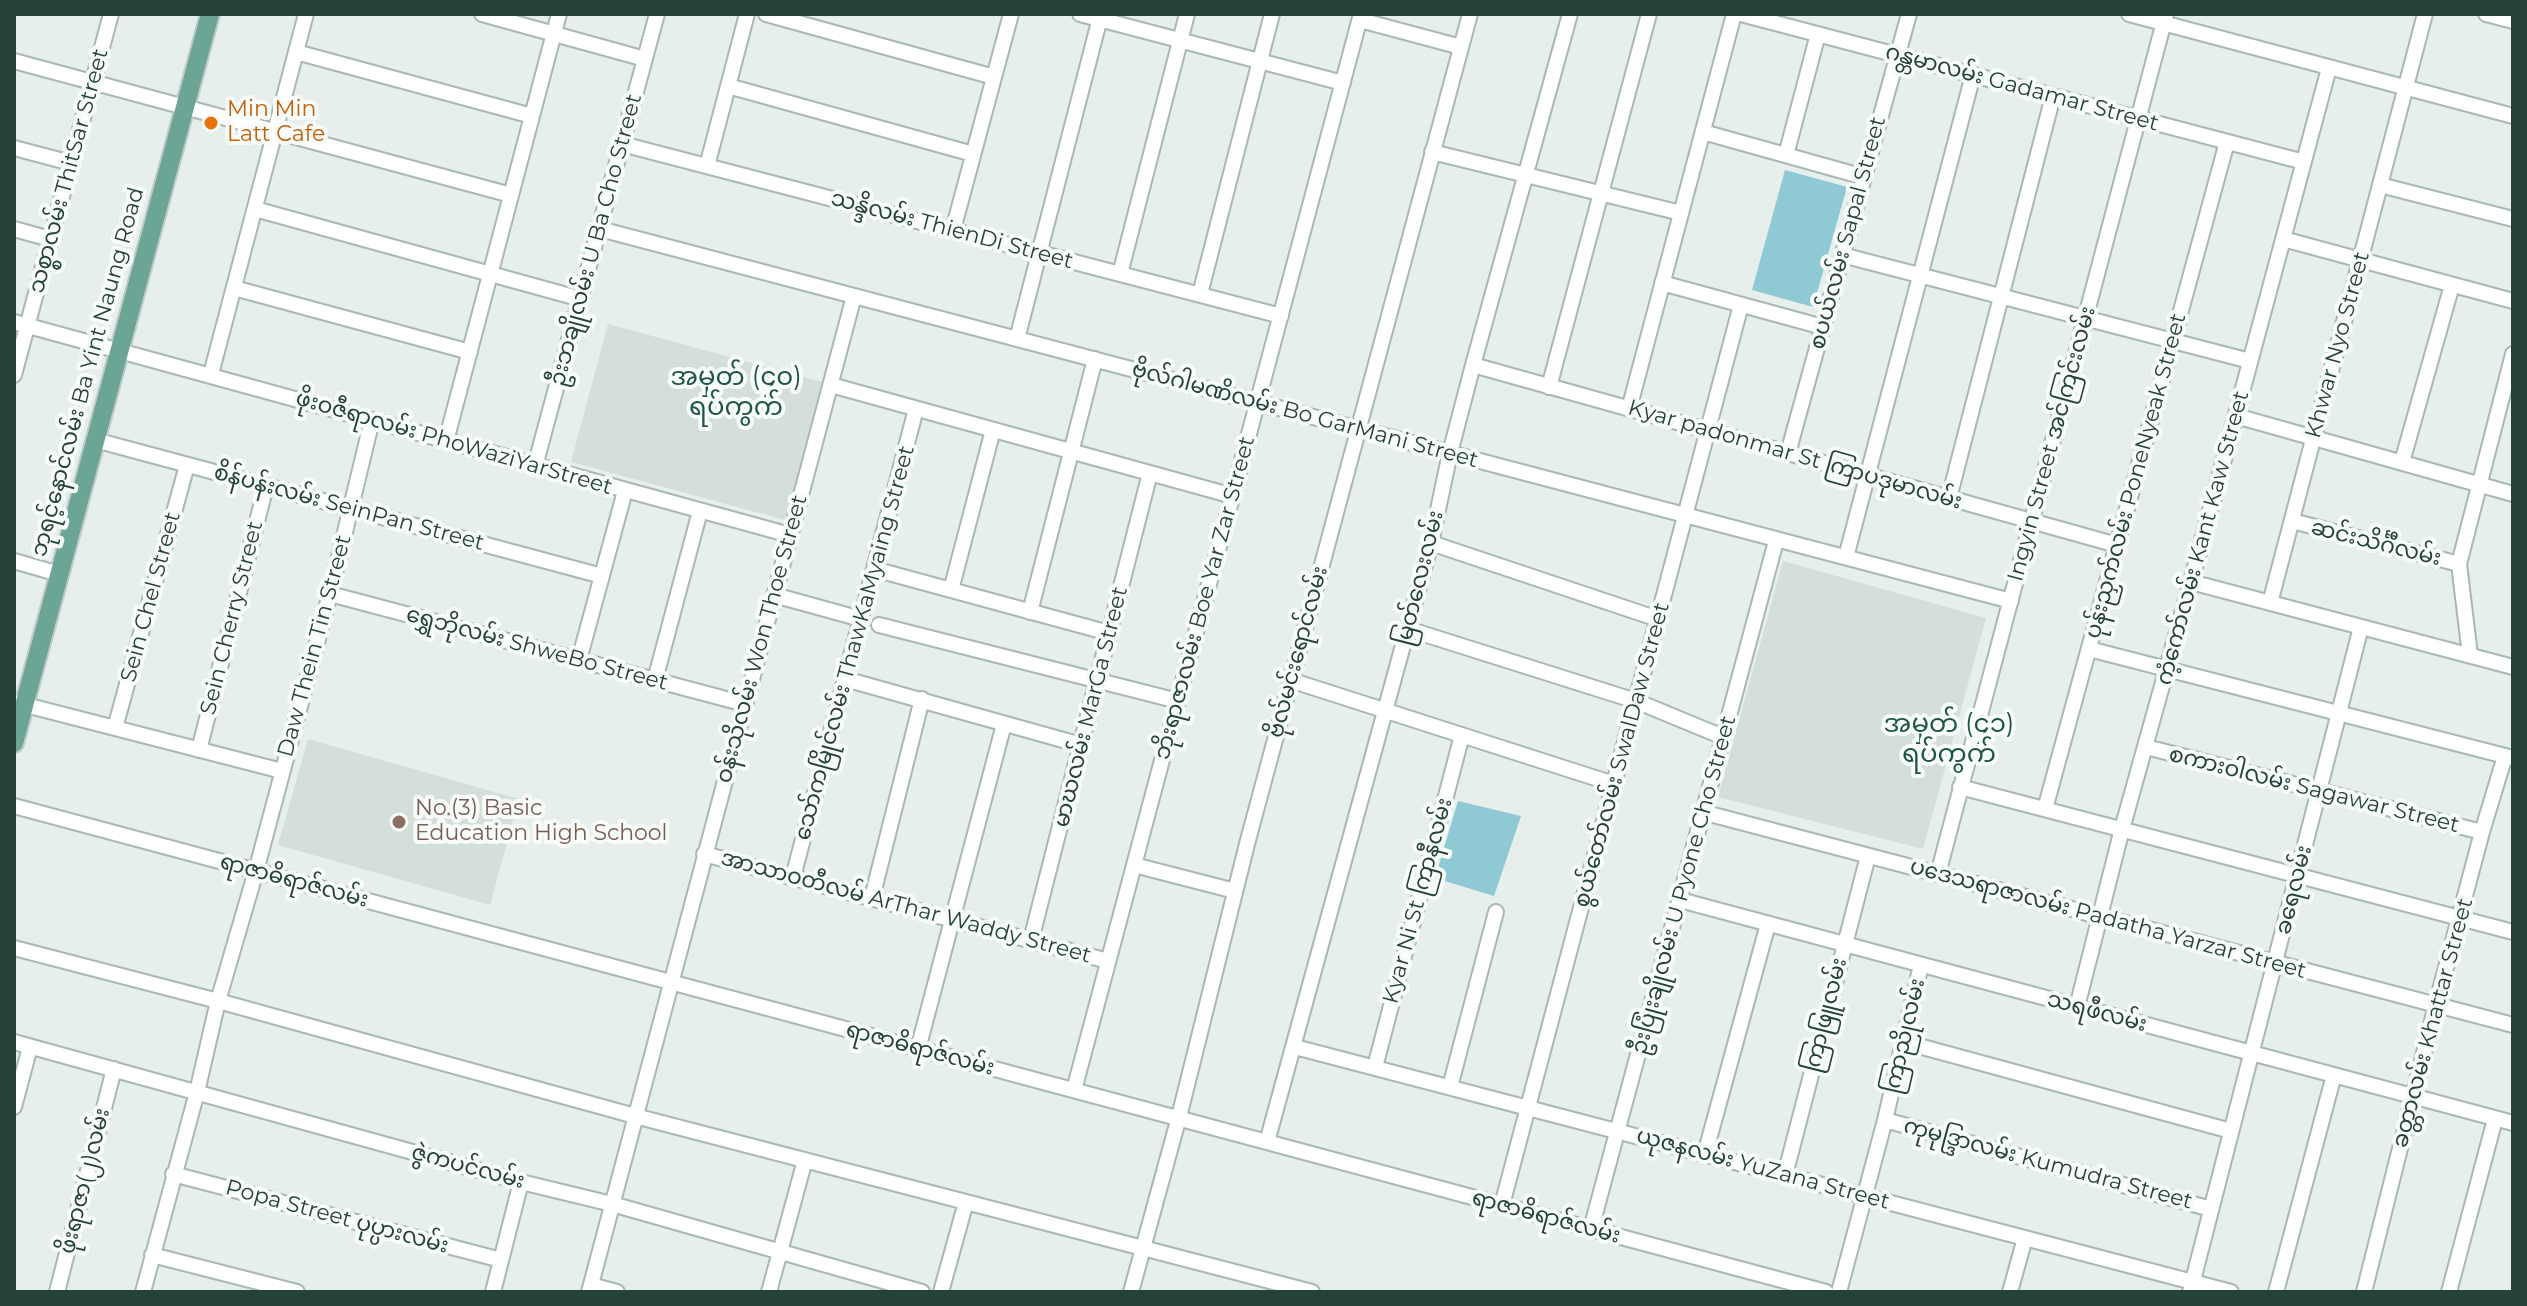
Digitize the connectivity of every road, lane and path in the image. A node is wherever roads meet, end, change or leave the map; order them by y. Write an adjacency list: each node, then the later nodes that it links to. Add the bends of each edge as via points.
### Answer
1 (111, 14): 38 (street, သစ္စာလမ်း ThitSar Street)
2 (210, 14): 43 (main road, ဘုရင့်နောင်လမ်း Ba Yint Naung Road)
3 (306, 14): 30 (street)
4 (482, 14): 26 (street)
5 (559, 14): 26 (street)
6 (657, 14): 32 (street, ဦးဘချိုလမ်း U Ba Cho Street)
7 (747, 14): 40 (street)
8 (766, 14): 37 (street)
9 (1011, 14): 37 (street)
10 (1080, 14): 22 (street)
11 (1187, 14): 28 (street)
12 (1272, 14): 34 (street)
13 (1470, 14): 29 (street, ဗိုလ်မင်းရောင်လမ်း)
14 (1570, 14): 58 (street, မြတ်လေးလမ်း)
15 (1649, 14): 61 (street)
16 (1734, 14): 48 (street)
17 (1741, 14): 27 (street, ဂန္တမာလမ်း Gadamar Street)
18 (1909, 14): 31 (street, စပယ်လမ်း Sapal Street)
19 (2129, 14): 24 (street)
20 (2425, 14): 41 (street, Khwar Nyo Street)
21 (2486, 14): 25 (street)
22 (1100, 17): 28 (street); 71 (street)
23 (1360, 17): 29 (street); 39 (street, ဘိုးရာဇာလမ်း Boe Yar Zar Street)
24 (2165, 19): 35 (street); 46 (street, Ingyin Street အင်ကြင်းလမ်း)
25 (2513, 21)
26 (554, 34): 32 (street); 44 (street)
27 (1818, 34): 31 (street, ဂန္တမာလမ်း Gadamar Street); 54 (street)
28 (1180, 40): 34 (street); 75 (street)
29 (1461, 47): 52 (street, ဗိုလ်မင်းရောင်လမ်း)
30 (296, 52): 44 (street); 47 (street)
31 (1898, 55): 36 (street, ဂန္တမာလမ်း Gadamar Street); 59 (street, စပယ်လမ်း Sapal Street)
32 (645, 59): 50 (street, ဦးဘချိုလမ်း U Ba Cho Street)
33 (14, 61): 38 (street)
34 (1260, 61): 39 (street); 80 (street)
35 (2329, 68): 41 (street); 55 (street, ကံ့ကော်လမ်း Kant Kaw Street)
36 (1973, 75): 42 (street, ဂန္တမာလမ်း Gadamar Street); 76 (street)
37 (994, 77): 53 (street)
38 (93, 82): 43 (street); 56 (street, သစ္စာလမ်း ThitSar Street)
39 (1343, 83): 86 (street, ဘိုးရာဇာလမ်း Boe Yar Zar Street)
40 (728, 86): 53 (street); 57 (street)
41 (2405, 87): 45 (street); 60 (street, Khwar Nyo Street)
42 (2053, 96): 46 (street, ဂန္တမာလမ်း Gadamar Street); 82 (street)
43 (185, 106): 47 (street); 92 (main road, ဘုရင့်နောင်လမ်း Ba Yint Naung Road)
44 (532, 116): 62 (street)
45 (2513, 116)
46 (2139, 119): 49 (street, ဂန္တမာလမ်း Gadamar Street); 87 (street, Ingyin Street အင်ကြင်းလမ်း)
47 (276, 131): 62 (street); 63 (street)
48 (1703, 132): 54 (street); 64 (street)
49 (2227, 142): 55 (street, ဂန္တမာလမ်း Gadamar Street); 91 (street, ပုန်းညှက်လမ်း PoneNyeak Street)
50 (622, 144): 57 (street, သန္ဒိလမ်း ThienDi Street); 67 (street, ဦးဘချိုလမ်း U Ba Cho Street)
51 (14, 148): 56 (street)
52 (1432, 152): 58 (street); 107 (street, ဗိုလ်မင်းရောင်လမ်း)
53 (973, 154): 68 (street)
54 (1786, 155): 59 (street)
55 (2304, 162): 70 (street, ကံ့ကော်လမ်း Kant Kaw Street)
56 (71, 163): 69 (street, သစ္စာလမ်း ThitSar Street)
57 (707, 166): 68 (street, သန္ဒိလမ်း ThienDi Street)
58 (1526, 175): 61 (street); 97 (street, မြတ်လေးလမ်း)
59 (1864, 177): 72 (street, စပယ်လမ်း Sapal Street)
60 (2380, 185): 65 (street); 73 (street, Khwar Nyo Street)
61 (1601, 193): 64 (street); 101 (street)
62 (511, 195): 74 (street)
63 (255, 209): 74 (street); 79 (street)
64 (1681, 213): 77 (street)
65 (2513, 219)
66 (14, 229): 69 (street)
67 (600, 229): 81 (street, ဗိုလ်ဂါမဏိလမ်း Bo GarMani Street); 83 (street, ဦးဘချိုလမ်း U Ba Cho Street)
68 (953, 230): 71 (street, သန္ဒိလမ်း ThienDi Street)
69 (50, 239): 88 (street, သစ္စာလမ်း ThitSar Street)
70 (2283, 239): 73 (street); 96 (street, ကံ့ကော်လမ်း Kant Kaw Street)
71 (1038, 252): 75 (street, သန္ဒိလမ်း ThienDi Street); 90 (street)
72 (1842, 255): 76 (street); 89 (street, စပယ်လမ်း Sapal Street)
73 (2360, 260): 78 (street); 110 (street, Khwar Nyo Street)
74 (490, 274): 83 (street); 93 (street)
75 (1120, 274): 80 (street, သန္ဒိလမ်း ThienDi Street)
76 (1920, 275): 82 (street); 120 (street)
77 (1662, 283): 85 (street); 104 (street)
78 (2452, 285): 84 (street); 116 (street)
79 (234, 288): 93 (street); 98 (street)
80 (1200, 294): 86 (street, သန္ဒိလမ်း ThienDi Street)
81 (854, 296): 90 (street, ဗိုလ်ဂါမဏိလမ်း Bo GarMani Street); 100 (street, ဝန်းသိုလမ်း Won Thoe Street)
82 (2001, 296): 87 (street); 126 (street)
83 (581, 299): 118 (street, ဦးဘချိုလမ်း U Ba Cho Street)
84 (2513, 301)
85 (1741, 305): 89 (street); 109 (street, စွယ်တော်လမ်း SwalDaw Street)
86 (1281, 316): 102 (street, ဘိုးရာဇာလမ်း Boe Yar Zar Street)
87 (2086, 319): 91 (street); 130 (street, Ingyin Street အင်ကြင်းလမ်း)
88 (21, 324): 92 (street, ဖိုးဝဇီရာလမ်း PhoWaziYarStreet); 99 (street, သစ္စာလမ်း ThitSar Street)
89 (1823, 327): 115 (street, စပယ်လမ်း Sapal Street)
90 (1017, 339): 95 (street, ဗိုလ်ဂါမဏိလမ်း Bo GarMani Street)
91 (2174, 341): 96 (street); 135 (street, ပုန်းညှက်လမ်း PoneNyeak Street)
92 (119, 350): 98 (street, ဖိုးဝဇီရာလမ်း PhoWaziYarStreet); 111 (main road, ဘုရင့်နောင်လမ်း Ba Yint Naung Road)
93 (470, 352): 112 (street)
94 (2513, 354): 121 (street)
95 (1095, 359): 102 (street, ဗိုလ်ဂါမဏိလမ်း Bo GarMani Street); 113 (street)
96 (2250, 361): 105 (street, ကံ့ကော်လမ်း Kant Kaw Street)
97 (1473, 365): 101 (street, Kyar padonmar St ကြာပဒုမာလမ်း); 114 (street, မြတ်လေးလမ်း)
98 (211, 374): 106 (street, ဖိုးဝဇီရာလမ်း PhoWaziYarStreet)
99 (14, 375)
100 (831, 385): 103 (street); 132 (street, ဝန်းသိုလမ်း Won Thoe Street)
101 (1549, 387): 104 (street, Kyar padonmar St ကြာပဒုမာလမ်း)
102 (1258, 402): 107 (street, ဗိုလ်ဂါမဏိလမ်း Bo GarMani Street); 125 (street, ဘိုးရာဇာလမ်း Boe Yar Zar Street)
103 (916, 409): 108 (street); 139 (street, သော်ကမြိုင်လမ်း ThawKaMyaing Street)
104 (1629, 409): 109 (street, Kyar padonmar St ကြာပဒုမာလမ်း)
105 (2236, 416): 110 (street); 142 (street, ကံ့ကော်လမ်း Kant Kaw Street)
106 (372, 420): 112 (street, ဖိုးဝဇီရာလမ်း PhoWaziYarStreet); 127 (street, Daw Thein Tin Street)
107 (1357, 428): 114 (street, ဗိုလ်ဂါမဏိလမ်း Bo GarMani Street); 162 (street, ဗိုလ်မင်းရောင်လမ်း)
108 (993, 430): 113 (street); 143 (street)
109 (1708, 431): 115 (street, Kyar padonmar St ကြာပဒုမာလမ်း); 129 (street, စွယ်တော်လမ်း SwalDaw Street)
110 (2314, 437): 116 (street); 131 (street, Khwar Nyo Street)
111 (95, 440): 117 (street, စိန်ပန်းလမ်း SeinPan Street); 140 (main road, ဘုရင့်နောင်လမ်း Ba Yint Naung Road)
112 (446, 441): 118 (street, ဖိုးဝဇီရာလမ်း PhoWaziYarStreet)
113 (1072, 451): 119 (street); 148 (street)
114 (1450, 453): 129 (street, ဗိုလ်ဂါမဏိလမ်း Bo GarMani Street); 134 (street, မြတ်လေးလမ်း)
115 (1788, 453): 120 (street, Kyar padonmar St ကြာပဒုမာလမ်း)
116 (2402, 462): 121 (street)
117 (187, 465): 122 (street, စိန်ပန်းလမ်း SeinPan Street); 172 (street, Sein Chel Street)
118 (535, 466): 123 (street, ဖိုးဝဇီရာလမ်း PhoWaziYarStreet)
119 (1150, 473): 125 (street); 154 (street, မာဃလမ်း MarGa Street)
120 (1867, 475): 126 (street, Kyar padonmar St ကြာပဒုမာလမ်း); 136 (street)
121 (2479, 483): 124 (street); 138 (street)
122 (266, 486): 127 (street, စိန်ပန်းလမ်း SeinPan Street); 178 (street, Sein Cherry Street)
123 (625, 491): 128 (street, ဖိုးဝဇီရာလမ်း PhoWaziYarStreet); 141 (street)
124 (2513, 494)
125 (1233, 496): 165 (street, ဘိုးရာဇာလမ်း Boe Yar Zar Street)
126 (1949, 498): 130 (street, Kyar padonmar St ကြာပဒုမာလမ်း)
127 (350, 508): 141 (street, စိန်ပန်းလမ်း SeinPan Street); 144 (street, Daw Thein Tin Street)
128 (700, 511): 132 (street, ဖိုးဝဇီရာလမ်း PhoWaziYarStreet); 161 (street)
129 (1685, 514): 133 (street, ဗိုလ်ဂါမဏိလမ်း Bo GarMani Street); 150 (street, စွယ်တော်လမ်း SwalDaw Street)
130 (2032, 521): 135 (street, Kyar padonmar St ကြာပဒုမာလမ်း); 146 (street, Ingyin Street အင်ကြင်းလမ်း)
131 (2292, 521): 138 (street, ဆင်းသိင်္ဂီလမ်း); 147 (street, Khwar Nyo Street)
132 (790, 535): 145 (street, ဝန်းသိုလမ်း Won Thoe Street)
133 (1776, 541): 136 (street, ဗိုလ်ဂါမဏိလမ်း Bo GarMani Street); 174 (street, ဦးပြုံးချိုလမ်း U Pyone Cho Street)
134 (1431, 543): 150 (street); 153 (street, မြတ်လေးလမ်း)
135 (2117, 545): 155 (street, ပုန်းညှက်လမ်း PoneNyeak Street)
136 (1846, 557): 146 (street, ဗိုလ်ဂါမဏိလမ်း Bo GarMani Street)
137 (14, 561): 140 (street)
138 (2459, 564): 156 (street)
139 (874, 569): 143 (street); 149 (street, သော်ကမြိုင်လမ်း ThawKaMyaing Street)
140 (59, 574): 167 (main road, ဘုရင့်နောင်လမ်း Ba Yint Naung Road)
141 (602, 576): 157 (street)
142 (2191, 582): 147 (street); 159 (street, ကံ့ကော်လမ်း Kant Kaw Street)
143 (951, 590): 148 (street)
144 (330, 594): 157 (street, ရွှေဘိုလမ်း ShweBo Street); 180 (street, Daw Thein Tin Street)
145 (774, 595): 149 (street); 168 (street, ဝန်းသိုလမ်း Won Thoe Street)
146 (2011, 601): 182 (street, Ingyin Street အင်ကြင်းလမ်း)
147 (2270, 603): 152 (street)
148 (1030, 612): 154 (street)
149 (861, 619): 160 (street, သော်ကမြိုင်လမ်း ThawKaMyaing Street)
150 (1658, 619): 166 (street, စွယ်တော်လမ်း SwalDaw Street)
151 (879, 625): 163 (street)
152 (2361, 627): 156 (street); 170 (street, ခရေလမ်း)
153 (1408, 629): 166 (street); 169 (street, မြတ်လေးလမ်း)
154 (1109, 633): 163 (street, မာဃလမ်း MarGa Street)
155 (2089, 649): 159 (street); 185 (street, ပုန်းညှက်လမ်း PoneNyeak Street)
156 (2470, 655): 158 (street)
157 (579, 660): 161 (street, ရွှေဘိုလမ်း ShweBo Street)
158 (2513, 667)
159 (2167, 669): 170 (street); 177 (street, ကံ့ကော်လမ်း Kant Kaw Street)
160 (845, 679): 164 (street); 195 (street, သော်ကမြိုင်လမ်း ThawKaMyaing Street)
161 (655, 680): 168 (street, ရွှေဘိုလမ်း ShweBo Street)
162 (1290, 680): 169 (street); 196 (street, ဗိုလ်မင်းရောင်လမ်း)
163 (1097, 681): 165 (street); 176 (street, မာဃလမ်း MarGa Street)
164 (922, 699): 171 (street); 197 (street)
165 (1178, 701): 191 (street, ဘိုးရာဇာလမ်း Boe Yar Zar Street)
166 (1636, 701): 174 (street); 181 (street, စွယ်တော်လမ်း SwalDaw Street)
167 (19, 704): 172 (street); 175 (main road, ဘုရင့်နောင်လမ်း Ba Yint Naung Road)
168 (745, 704): 189 (street, ဝန်းသိုလမ်း Won Thoe Street)
169 (1385, 710): 173 (street); 219 (street, မြတ်လေးလမ်း)
170 (2339, 713): 179 (street); 183 (street, ခရေလမ်း)
171 (1004, 724): 176 (street); 202 (street)
172 (115, 728): 178 (street)
173 (1462, 735): 181 (street); 222 (street, Kyar Ni St ကြာနီလမ်း)
174 (1723, 737): 186 (street, ဦးပြုံးချိုလမ်း U Pyone Cho Street)
175 (14, 743)
176 (1081, 745): 205 (street, မာဃလမ်း MarGa Street)
177 (2146, 747): 183 (street, စကားဝါလမ်း Sagawar Street); 187 (street, ကံ့ကော်လမ်း Kant Kaw Street)
178 (199, 750): 180 (street)
179 (2509, 757): 188 (street, ခတ္တာလမ်း Khattar Street)
180 (282, 771): 192 (street, Daw Thein Tin Street)
181 (1614, 784): 230 (street, စွယ်တော်လမ်း SwalDaw Street)
182 (1960, 787): 185 (street); 193 (street, Ingyin Street အင်ကြင်းလမ်း)
183 (2319, 791): 188 (street, စကားဝါလမ်း Sagawar Street); 194 (street, ခရေလမ်း)
184 (14, 806): 192 (street, ရာဇာဓိရာဇ်လမ်း)
185 (2045, 809): 187 (street)
186 (1702, 812): 190 (street, ပဒေသရာဇာလမ်း Padatha Yarzar Street); 198 (street, ဦးပြုံးချိုလမ်း U Pyone Cho Street)
187 (2122, 829): 194 (street); 200 (street, ကံ့ကော်လမ်း Kant Kaw Street)
188 (2482, 832): 201 (street, ခတ္တာလမ်း Khattar Street)
189 (704, 854): 195 (street, အာသာဝတီလမ် ArThar Waddy Street); 211 (street, ဝန်းသိုလမ်း Won Thoe Street)
190 (1868, 856): 193 (street, ပဒေသရာဇာလမ်း Padatha Yarzar Street); 206 (street, ကြာဖြူလမ်း)
191 (1134, 865): 196 (street); 208 (street, ဘိုးရာဇာလမ်း Boe Yar Zar Street)
192 (256, 871): 211 (street, ရာဇာဓိရာဇ်လမ်း); 212 (street, Daw Thein Tin Street)
193 (1938, 874): 200 (street, ပဒေသရာဇာလမ်း Padatha Yarzar Street)
194 (2297, 876): 201 (street); 209 (street, ခရေလမ်း)
195 (793, 877): 197 (street, အာသာဝတီလမ် ArThar Waddy Street)
196 (1235, 891): 235 (street, ဗိုလ်မင်းရောင်လမ်း)
197 (872, 898): 202 (street, အာသာဝတီလမ် ArThar Waddy Street)
198 (1680, 900): 203 (street, သရဖီလမ်း); 236 (street, ဦးပြုံးချိုလမ်း U Pyone Cho Street)
199 (1496, 912): 225 (street)
200 (2101, 917): 209 (street, ပဒေသရာဇာလမ်း Padatha Yarzar Street); 214 (street, ကံ့ကော်လမ်း Kant Kaw Street)
201 (2461, 918): 204 (street); 213 (street, ခတ္တာလမ်း Khattar Street)
202 (952, 919): 205 (street, အာသာဝတီလမ် ArThar Waddy Street); 220 (street)
203 (1768, 924): 206 (street, သရဖီလမ်း); 239 (street)
204 (2513, 932)
205 (1031, 940): 208 (street, အာသာဝတီလမ် ArThar Waddy Street)
206 (1845, 944): 210 (street, သရဖီလမ်း); 242 (street, ကြာဖြူလမ်း)
207 (14, 948): 212 (street)
208 (1108, 961): 226 (street, ဘိုးရာဇာလမ်း Boe Yar Zar Street)
209 (2275, 963): 213 (street, ပဒေသရာဇာလမ်း Padatha Yarzar Street); 221 (street, ခရေလမ်း)
210 (1921, 965): 214 (street, သရဖီလမ်း); 217 (street, ကြာညိုလမ်း)
211 (670, 982): 220 (street, ရာဇာဓိရာဇ်လမ်း); 231 (street, ဝန်းသိုလမ်း Won Thoe Street)
212 (218, 1001): 227 (street, Daw Thein Tin Street); 231 (street)
213 (2436, 1005): 215 (street, ပဒေသရာဇာလမ်း Padatha Yarzar Street); 228 (street, ခတ္တာလမ်း Khattar Street)
214 (2077, 1007): 221 (street, သရဖီလမ်း)
215 (2513, 1025)
216 (14, 1042): 218 (street, ဇွဲကပင်လမ်း)
217 (1904, 1042): 233 (street, ကြာညိုလမ်း); 237 (street)
218 (30, 1047): 223 (street, ဇွဲကပင်လမ်း); 229 (street)
219 (1295, 1047): 222 (street, ယုဇနလမ်း YuZana Street); 238 (street, မြတ်လေးလမ်း)
220 (918, 1049): 226 (street, ရာဇာဓိရာဇ်လမ်း)
221 (2252, 1053): 224 (street, သရဖီလမ်း); 237 (street, ခရေလမ်း)
222 (1375, 1067): 225 (street, ယုဇနလမ်း YuZana Street)
223 (114, 1069): 227 (street, ဇွဲကပင်လမ်း); 257 (street, ဖိုးရာဇာ(၂)လမ်း)
224 (2334, 1075): 228 (street, သရဖီလမ်း); 271 (street)
225 (1450, 1087): 230 (street, ယုဇနလမ်း YuZana Street)
226 (1074, 1090): 235 (street, ရာဇာဓိရာဇ်လမ်း)
227 (197, 1092): 241 (street, Daw Thein Tin Street); 243 (street, ဇွဲကပင်လမ်း)
228 (2414, 1097): 232 (street, သရဖီလမ်း); 272 (street, ခတ္တာလမ်း Khattar Street)
229 (14, 1107)
230 (1528, 1108): 236 (street, ယုဇနလမ်း YuZana Street); 247 (street, စွယ်တော်လမ်း SwalDaw Street)
231 (635, 1116): 240 (street); 246 (street, ဝန်းသိုလမ်း Won Thoe Street)
232 (2495, 1119): 234 (street, သရဖီလမ်း); 273 (street)
233 (1885, 1120): 244 (street, ကြာညိုလမ်း); 248 (street, ကုမုဒ္ဒြာလမ်း Kumudra Street)
234 (2513, 1123)
235 (1175, 1129): 238 (street, ရာဇာဓိရာဇ်လမ်း); 251 (street, ဗိုလ်မင်းရောင်လမ်း)
236 (1618, 1131): 239 (street, ယုဇနလမ်း YuZana Street); 249 (street, ဦးပြုံးချိုလမ်း U Pyone Cho Street)
237 (2231, 1131): 248 (street, ခရေလမ်း)
238 (1267, 1142): 247 (street, ရာဇာဓိရာဇ်လမ်း)
239 (1705, 1154): 242 (street, ယုဇနလမ်း YuZana Street)
240 (805, 1160): 245 (street); 252 (street)
241 (173, 1174): 253 (street, Daw Thein Tin Street); 254 (street, Popa Street ပုပ္ပားလမ်း)
242 (1785, 1175): 244 (street, ယုဇနလမ်း YuZana Street)
243 (521, 1182): 246 (street, ဇွဲကပင်လမ်း); 254 (street)
244 (1863, 1196): 250 (street, ယုဇနလမ်း YuZana Street); 268 (street, ကြာညိုလမ်း)
245 (966, 1202): 251 (street); 264 (street)
246 (612, 1204): 252 (street, ဇွဲကပင်လမ်း); 256 (street, ဝန်းသိုလမ်း Won Thoe Street)
247 (1502, 1205): 249 (street, ရာဇာဓိရာဇ်လမ်း)
248 (2211, 1209): 255 (street, ခရေလမ်း)
249 (1591, 1229): 267 (street, ရာဇာဓိရာဇ်လမ်း)
250 (2025, 1238): 255 (street, ယုဇနလမ်း YuZana Street); 269 (street)
251 (1145, 1241): 265 (street, ဗိုလ်မင်းရောင်လမ်း); 266 (street)
252 (779, 1253): 262 (street); 263 (street, ဇွဲကပင်လမ်း)
253 (152, 1255): 258 (street, Daw Thein Tin Street); 259 (street)
254 (501, 1260): 260 (street)
255 (2191, 1287): 270 (street, ယုဇနလမ်း YuZana Street)
256 (590, 1289): 261 (street)
257 (57, 1292)
258 (143, 1292)
259 (297, 1292)
260 (493, 1292)
261 (617, 1292)
262 (769, 1292)
263 (922, 1292)
264 (941, 1292)
265 (1131, 1292)
266 (1312, 1292)
267 (1826, 1292)
268 (1839, 1292)
269 (2010, 1292)
270 (2231, 1292)
271 (2276, 1292)
272 (2364, 1292)
273 (2449, 1292)

